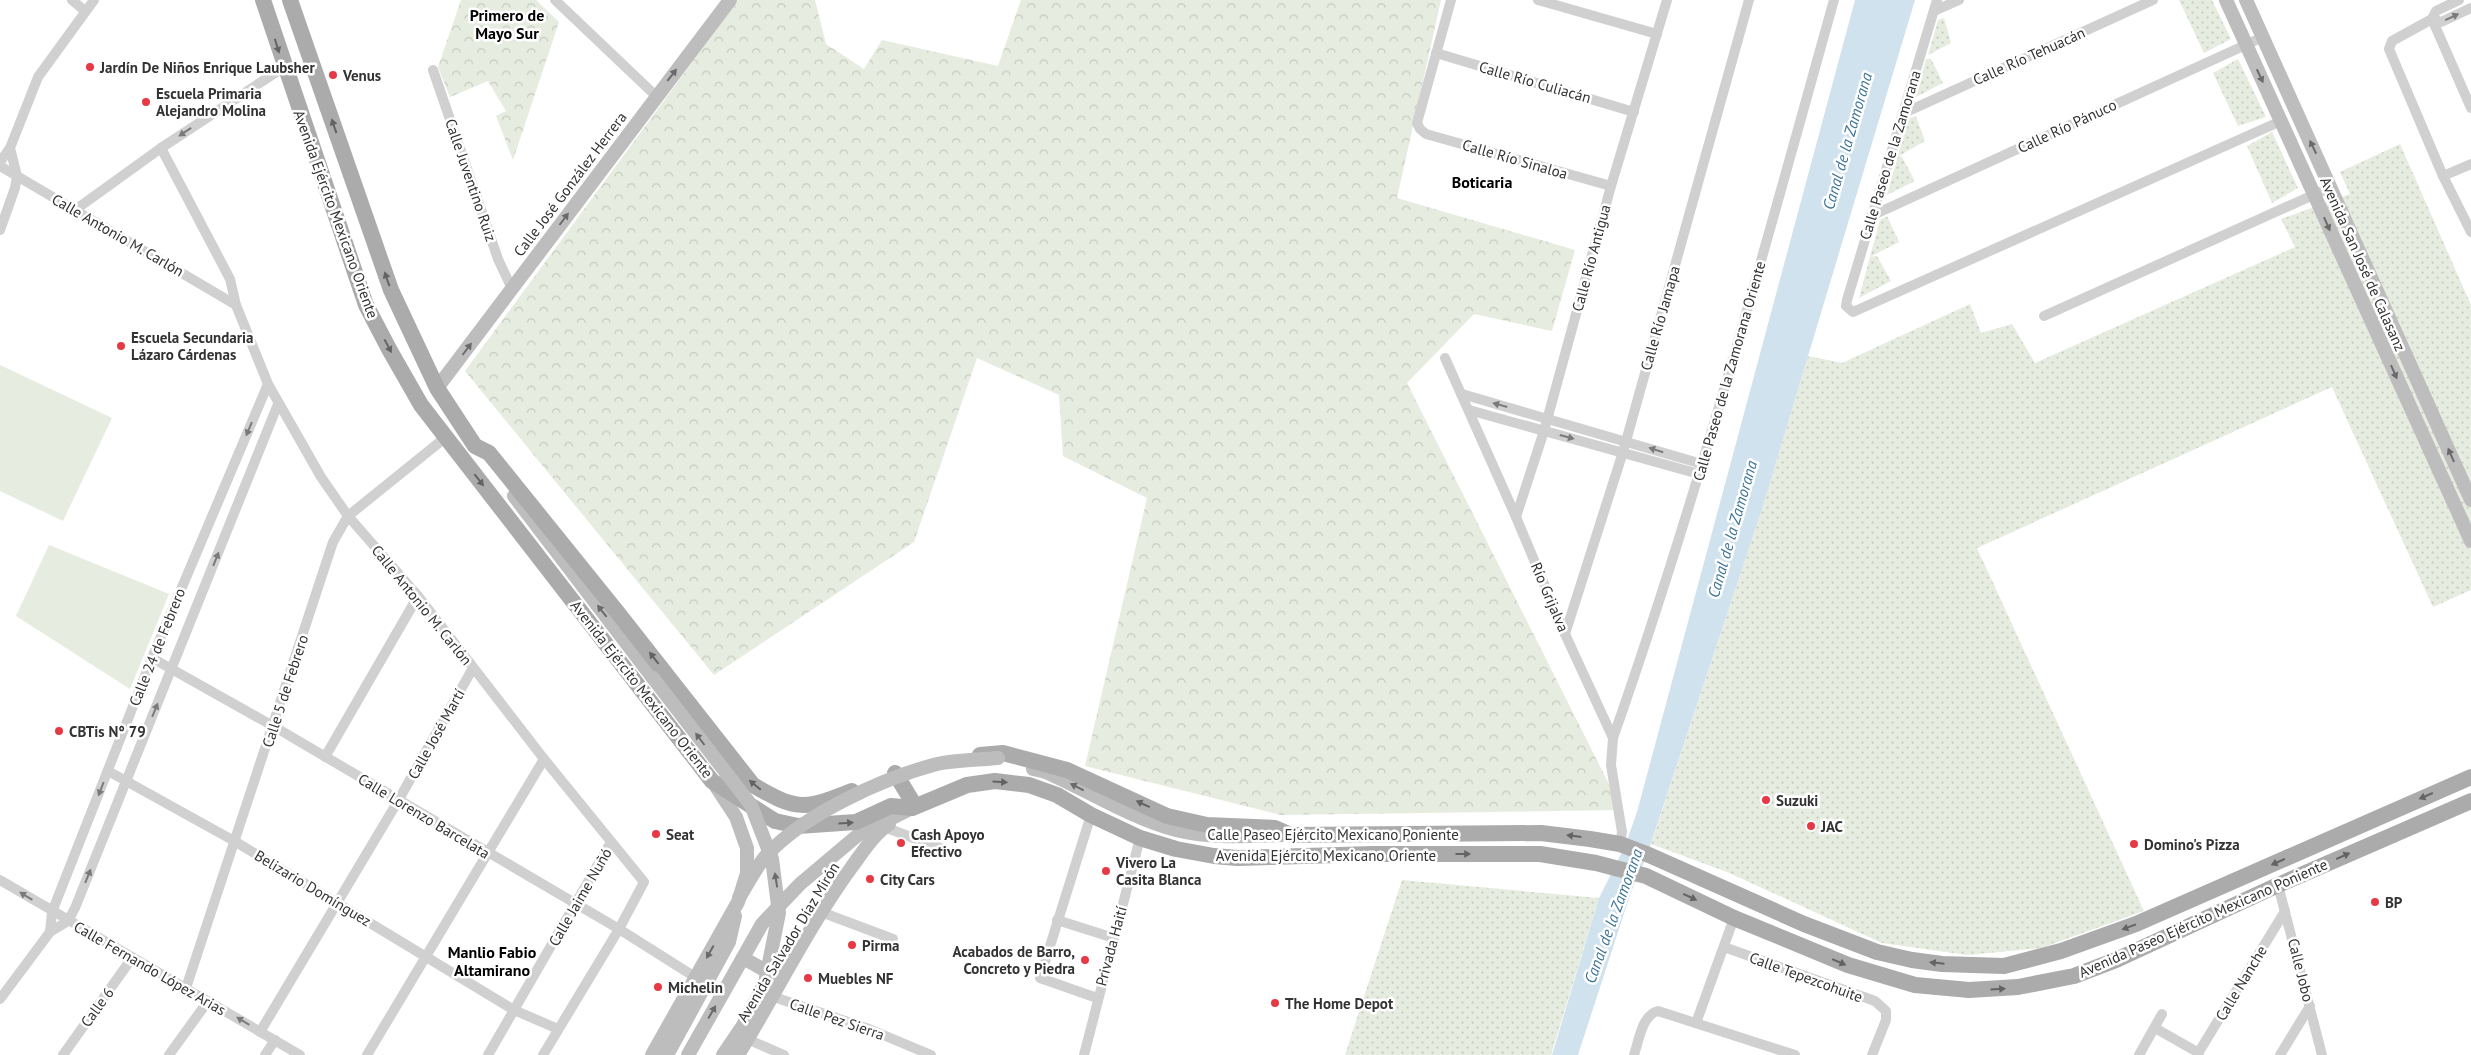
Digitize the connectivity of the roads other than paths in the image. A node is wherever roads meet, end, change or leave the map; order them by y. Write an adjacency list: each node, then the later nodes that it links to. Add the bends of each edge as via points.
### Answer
1 (72, 0): 19 (street)
2 (94, 0): 19 (street)
3 (263, 0): 26 (main road, Avenida Ejército Mexicano Oriente, one-way to 26)
4 (290, 0): 53 (main road, Avenida Ejército Mexicano Oriente, one-way to 4, via 391,290)
5 (555, 0): 28 (street)
6 (1451, 0): 25 (street)
7 (1538, 0): 22 (street)
8 (1667, 0): 22 (street, Calle Río Antigua)
9 (1749, 0): 60 (street, Calle Río Jamapa)
10 (1937, 0): 20 (street, Calle Paseo de la Zamorana)
11 (1959, 0): 20 (street)
12 (2153, 0): 31 (street, Calle Río Tehuacán)
13 (2226, 0): 24 (main road, Avenida San José de Calasanz)
14 (2246, 0): 23 (main road, Avenida San José de Calasanz)
15 (2459, 0): 21 (street, via 2436,11)
16 (1832, 1): 63 (street, Calle Paseo de la Zamorana Oriente)
17 (725, 2): 28 (main road, Calle José González Herrera, one-way to 17)
18 (2471, 8): 21 (street, one-way to 18, via 2441,22)
19 (85, 11): 33 (street, via 38,77)
20 (1934, 11): 31 (street, Calle Paseo de la Zamorana)
21 (2432, 19): 29 (street); 38 (street, via 2392,41 2389,49)
22 (1657, 34): 30 (street, Calle Río Antigua)
23 (2263, 37): 24 (street, Calle Río Pánuco); 40 (main road, Avenida San José de Calasanz, one-way to 23)
24 (2246, 44): 32 (main road, Avenida San José de Calasanz, one-way to 32); 43 (street, Calle Río Pánuco)
25 (1436, 53): 30 (street, Calle Río Culiacán); 39 (street, Calle Río Sinaloa, via 1418,123 1426,134)
26 (284, 67): 34 (street, one-way to 34); 59 (main road, Avenida Ejército Mexicano Oriente, one-way to 59, via 366,305 421,405)
27 (433, 70): 46 (street, Calle Juventino Ruiz, via 498,259)
28 (656, 96): 46 (main road, Calle José González Herrera, one-way to 28)
29 (2471, 108)
30 (1634, 112): 39 (street, Calle Río Antigua)
31 (1904, 113): 43 (street, Calle Paseo de la Zamorana)
32 (2281, 121): 41 (main road, Avenida San José de Calasanz); 43 (street, Calle Paseo de la Zamorana, via 1858,311 1849,310 1847,300)
33 (10, 148): 35 (street); 37 (street)
34 (161, 148): 42 (street); 47 (street, Calle Antonio M. Carlón, via 230,279)
35 (0, 164): 37 (street, Calle Antonio M. Carlón)
36 (2471, 164): 38 (street)
37 (17, 176): 42 (street, Calle Antonio M. Carlón); 44 (street)
38 (2443, 176): 45 (street)
39 (1611, 186): 57 (street, Calle Río Antigua)
40 (2331, 187): 41 (street); 49 (main road, Avenida San José de Calasanz)
41 (2314, 194): 48 (street); 50 (main road, Avenida San José de Calasanz, one-way to 50)
42 (75, 210): 47 (street, Calle Antonio M. Carlón)
43 (1871, 216)
44 (0, 230)
45 (2471, 232)
46 (512, 290): 53 (main road, Calle José González Herrera, one-way to 46)
47 (236, 305): 52 (street, Calle Antonio M. Carlón)
48 (2044, 316)
49 (2398, 337): 50 (main road); 64 (main road, Avenida San José de Calasanz, one-way to 49)
50 (2382, 344): 67 (main road, Avenida San José de Calasanz, one-way to 67)
51 (1445, 358): 54 (street, Río Grijalva)
52 (268, 384): 55 (street, Calle Antonio M. Carlón); 70 (street, Calle 24 de Febrero, one-way to 70)
53 (438, 388): 61 (main road, Avenida Ejército Mexicano Oriente)
54 (1462, 394): 56 (street, Río Grijalva); 57 (street, one-way to 54)
55 (278, 404): 65 (street, Calle Antonio M. Carlón); 71 (street, Calle 24 de Febrero, one-way to 55)
56 (1469, 410): 58 (street); 66 (street, Río Grijalva)
57 (1547, 418): 58 (street, Calle Río Antigua); 60 (street)
58 (1544, 431): 62 (street, one-way to 62); 66 (street, Calle Río Antigua)
59 (446, 437): 65 (street, Calle 5 de Febrero); 82 (main road, Avenida Ejército Mexicano Oriente, one-way to 82)
60 (1626, 440): 62 (street, Calle Río Jamapa); 63 (street, one-way to 60)
61 (475, 446): 73 (main road, Avenida Ejército Mexicano Oriente, one-way to 61); 79 (main road, Avenida Ejército Mexicano Oriente, one-way to 61, via 819,804 798,806 781,801 753,785 489,453)
62 (1623, 452): 63 (street); 69 (street, Calle Río Jamapa)
63 (1701, 469): 75 (street, Calle Paseo de la Zamorana Oriente)
64 (2471, 500)
65 (348, 516): 68 (street, Calle Antonio M. Carlón); 74 (street, Calle 5 de Febrero, via 333,542)
66 (1516, 516): 69 (street, Río Grijalva)
67 (2471, 542)
68 (418, 596): 72 (street, Calle Antonio M. Carlón); 76 (street)
69 (1565, 634): 75 (street, Río Grijalva)
70 (152, 658): 71 (street, Calle Lorenzo Barcelata); 78 (street, Calle 24 de Febrero)
71 (172, 668): 74 (street, Calle Lorenzo Barcelata); 81 (street, Calle 24 de Febrero, one-way to 71)
72 (473, 668): 77 (street, Calle Antonio M. Carlón); 83 (street, Calle José Martí)
73 (653, 678): 143 (main road, Avenida Salvador Díaz Mirón, one-way to 73, bridge, via 765,983 780,913 772,859 751,806)
74 (273, 726): 76 (street, Calle Lorenzo Barcelata); 90 (street, Calle 5 de Febrero)
75 (1613, 738): 92 (street, Río Grijalva, via 1612,772 1622,832)
76 (325, 757): 83 (street, Calle Lorenzo Barcelata)
77 (544, 759): 91 (street, Calle Antonio M. Carlón); 94 (street)
78 (108, 771): 81 (street, Belizario Domínguez); 103 (street, Calle 24 de Febrero, one-way to 103)
79 (895, 773): 85 (main road); 88 (main road, one-way to 79, via 1275,828 1207,825 1167,816 1067,770 1003,752 924,762)
80 (2471, 777): 95 (main road, Avenida Paseo Ejército Mexicano Poniente, one-way to 95, via 2136,924 2061,951 2004,966 1942,964 1876,952)
81 (126, 780): 90 (street, Belizario Domínguez); 107 (street, Calle 24 de Febrero, one-way to 81)
82 (712, 781): 85 (main road, Avenida Ejército Mexicano Oriente, one-way to 85, via 775,822 798,826 856,822 891,806); 99 (main road, via 736,817 747,848 747,873)
83 (398, 801): 94 (street, Calle Lorenzo Barcelata); 100 (street, Calle José Martí)
84 (2471, 801): 98 (main road, Avenida Paseo Ejército Mexicano Poniente, one-way to 84)
85 (913, 807): 86 (main road, Avenida Ejército Mexicano Oriente, one-way to 86, via 967,786 995,781 1029,785 1057,795); 87 (main road, Avenida Salvador Díaz Mirón); 115 (main road, via 858,835 800,884 762,924)
86 (1091, 816): 89 (main road, Avenida Ejército Mexicano Oriente); 106 (street)
87 (884, 827): 93 (street); 104 (main road, Avenida Salvador Díaz Mirón)
88 (1291, 835): 92 (main road, Calle Paseo Ejército Mexicano Poniente, one-way to 88, via 1541,833); 99 (main road, Calle Paseo Ejército Mexicano Poniente, one-way to 99, bridge, via 1220,836 1176,830 1125,810 1046,772 998,758 938,764 885,783 810,819 780,841 764,858)
89 (1140, 838): 96 (main road, Avenida Ejército Mexicano Oriente, one-way to 96, via 1176,849 1237,858 1540,854 1596,863); 110 (street, Privada Haití)
90 (236, 842): 100 (street, Belizario Domínguez); 118 (street, Calle 5 de Febrero)
91 (611, 842): 101 (street, Calle Jaime Nuñó); 108 (street, Calle Antonio M. Carlón, via 644,882)
92 (1621, 845): 95 (main road, Calle Paseo Ejército Mexicano Poniente)
93 (943, 849)
94 (488, 854): 101 (street, Calle Lorenzo Barcelata); 113 (street)
95 (1649, 856)
96 (1646, 876): 105 (main road, Avenida Paseo Ejército Mexicano Poniente, one-way to 105)
97 (0, 880): 103 (street, Calle Fernando López Arias, one-way to 97)
98 (2278, 885): 102 (street, Calle Jobo); 105 (main road, Avenida Paseo Ejército Mexicano Poniente, one-way to 98, via 1879,976 1915,985 1997,990 2074,976)
99 (739, 898): 116 (main road, one-way to 116); 141 (main road, via 729,942)
100 (338, 904): 113 (street, Belizario Domínguez); 129 (street, Calle José Martí)
101 (576, 905): 108 (street, Calle Lorenzo Barcelata); 124 (street, Calle Jaime Nuñó)
102 (2285, 911): 123 (street, Calle Jobo); 132 (street, Calle Nanche)
103 (52, 912): 107 (street, Calle Fernando López Arias); 109 (street, Calle 24 de Febrero)
104 (821, 912): 111 (street); 117 (main road, Avenida Salvador Díaz Mirón)
105 (1734, 918): 112 (street)
106 (1057, 920): 110 (street); 120 (street, via 1040,978)
107 (68, 921): 109 (street); 114 (street, Calle Fernando López Arias)
108 (619, 929): 116 (street, Calle Lorenzo Barcelata); 128 (street)
109 (50, 932): 121 (street)
110 (1114, 938): 120 (street, Privada Haití)
111 (893, 939)
112 (1724, 947): 126 (street); 150 (street, Calle Tepezcohuite, via 1874,1002 1886,1011 1886,1020)
113 (428, 956): 124 (street, Belizario Domínguez); 137 (street)
114 (132, 958): 118 (street, Calle Fernando López Arias); 133 (street, Calle 6)
115 (743, 958): 117 (main road); 142 (main road, one-way to 115)
116 (695, 977): 140 (main road)
117 (781, 979): 119 (main road, Avenida Salvador Díaz Mirón)
118 (186, 988): 122 (street, Calle Fernando López Arias)
119 (772, 996): 131 (main road, Avenida Salvador Díaz Mirón); 146 (street, Calle Pez Sierra, via 869,1029)
120 (1097, 998): 147 (street, Privada Haití)
121 (0, 999)
122 (208, 1001): 129 (street, Calle Fernando López Arias, one-way to 122); 134 (street)
123 (2310, 1006): 152 (street); 153 (street, Calle Jobo)
124 (514, 1010): 128 (street, Belizario Domínguez); 138 (street, Calle Jaime Nuñó)
125 (2162, 1014): 127 (street)
126 (1696, 1023): 148 (street, via 1658,1011 1652,1013 1647,1018); 149 (street)
127 (2154, 1028): 132 (street); 151 (street)
128 (558, 1030): 139 (street)
129 (260, 1032): 130 (street, Calle Fernando López Arias)
130 (275, 1040): 135 (street); 136 (street, Calle Fernando López Arias)
131 (748, 1040): 144 (main road, Avenida Salvador Díaz Mirón); 145 (street)
132 (2198, 1054)
133 (62, 1055)
134 (169, 1055)
135 (264, 1055)
136 (300, 1055)
137 (367, 1055)
138 (488, 1055)
139 (543, 1055)
140 (652, 1055)
141 (667, 1055)
142 (688, 1055)
143 (723, 1055)
144 (738, 1055)
145 (784, 1055)
146 (930, 1055)
147 (1084, 1055)
148 (1634, 1055)
149 (1795, 1055)
150 (1872, 1055)
151 (2139, 1055)
152 (2280, 1055)
153 (2322, 1055)

